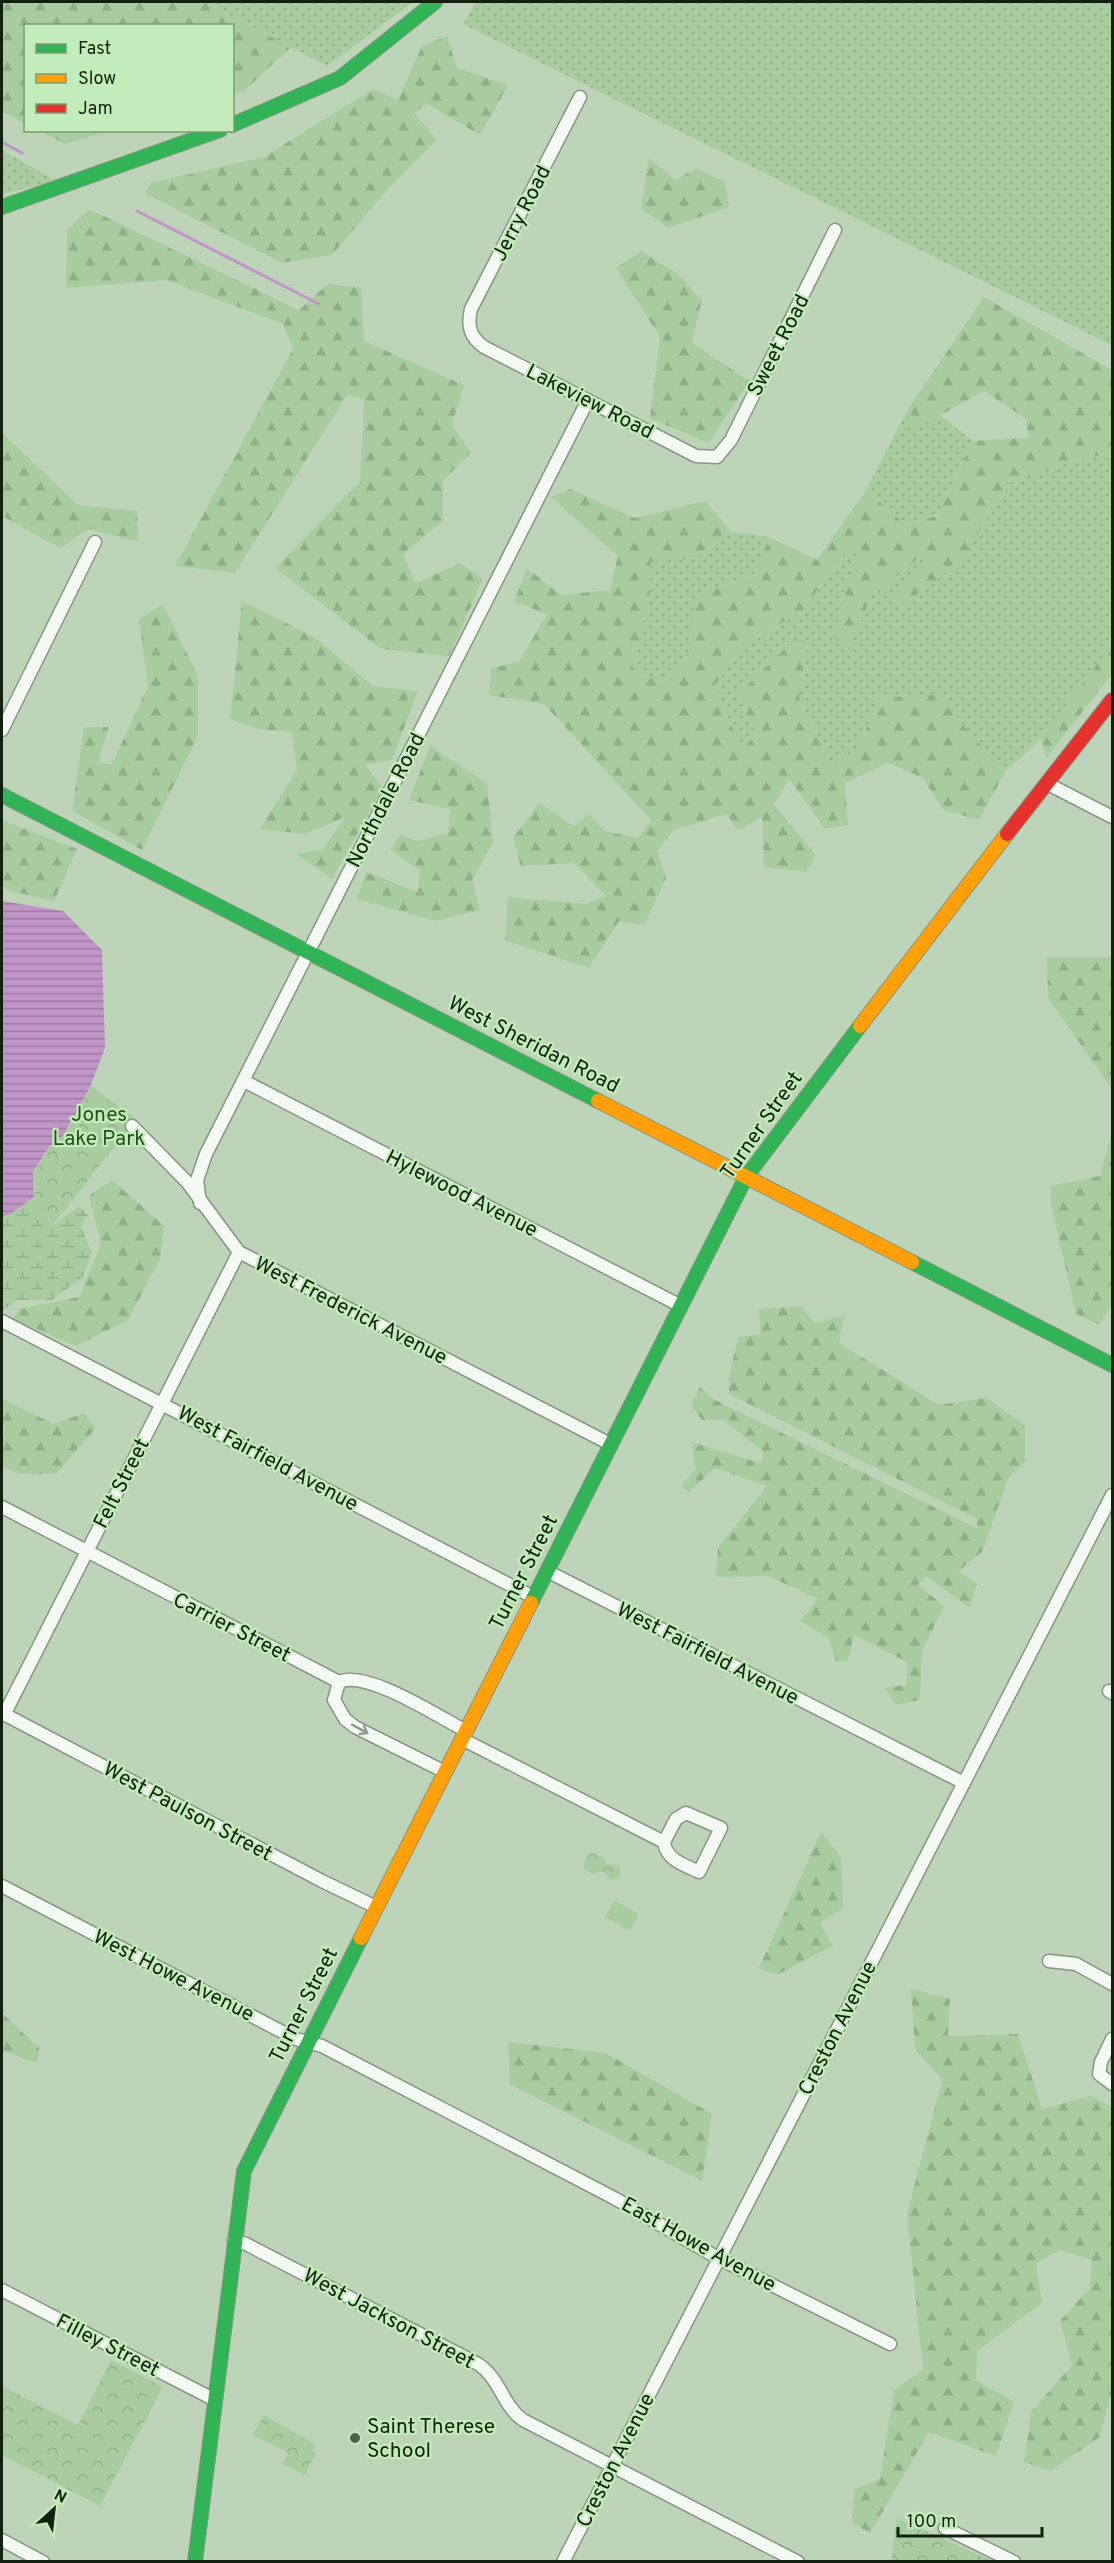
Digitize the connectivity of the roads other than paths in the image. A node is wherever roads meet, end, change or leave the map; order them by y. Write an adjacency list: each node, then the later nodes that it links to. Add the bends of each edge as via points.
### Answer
1 (435, 2): 3 (street, via 340,78)
2 (580, 97): 7 (street, Jerry Road, via 471,309)
3 (234, 124)
4 (214, 132): 5 (street)
5 (2, 207)
6 (835, 230): 9 (street, Sweet Road, via 731,440)
7 (470, 331): 8 (street, Lakeview Road, via 484,347)
8 (588, 400): 9 (street, Lakeview Road, via 696,456); 16 (street, Northdale Road)
9 (717, 457)
10 (95, 542): 12 (street)
11 (1113, 700): 13 (street, Turner Street)
12 (2, 730)
13 (1048, 784): 15 (street); 19 (street, Turner Street)
14 (2, 795): 16 (street, West Sheridan Road)
15 (1112, 816)
16 (308, 952): 17 (street, Northdale Road); 19 (street, West Sheridan Road)
17 (244, 1081): 20 (street, Northdale Road, via 200,1167); 22 (street, Hylewood Avenue)
18 (132, 1126): 20 (street, West Frederick Avenue, via 187,1182)
19 (747, 1177): 22 (street, Turner Street); 24 (street, West Sheridan Road)
20 (200, 1203): 21 (street, West Frederick Avenue)
21 (239, 1252): 25 (street, Felt Street); 26 (street, West Frederick Avenue)
22 (681, 1306): 26 (street, Turner Street)
23 (2, 1321): 25 (street, West Fairfield Avenue)
24 (1113, 1365)
25 (162, 1403): 29 (street, Felt Street); 31 (street, West Fairfield Avenue)
26 (610, 1444): 30 (street, Turner Street)
27 (1113, 1495): 36 (street, Creston Avenue)
28 (2, 1507): 29 (street, Carrier Street)
29 (87, 1552): 32 (street, Carrier Street); 33 (street, Felt Street)
30 (547, 1571): 31 (street, Turner Street); 36 (street, West Fairfield Avenue)
31 (533, 1597): 34 (street, Turner Street)
32 (339, 1682): 34 (street, Carrier Street, via 360,1680 378,1686); 35 (street, one-way to 35, via 334,1700 345,1719)
33 (3, 1714): 39 (street, West Paulson Street)
34 (464, 1735): 35 (street, Turner Street); 37 (street, Carrier Street)
35 (445, 1772): 39 (street, Turner Street)
36 (964, 1783): 47 (street, Creston Avenue)
37 (664, 1842): 37 (street, via 671,1857 699,1872 721,1828 686,1813 676,1819)
38 (2, 1886): 43 (street, West Howe Avenue)
39 (376, 1907): 43 (street, Turner Street)
40 (1049, 1962): 41 (street, via 1076,1964)
41 (1113, 1984)
42 (1113, 2039): 44 (street, via 1099,2067 1102,2079)
43 (308, 2043): 45 (street, West Howe Avenue, via 322,2046); 46 (street, Turner Street, via 244,2171)
44 (1113, 2084)
45 (508, 2144): 47 (street, East Howe Avenue, via 614,2198)
46 (234, 2240): 50 (street, Turner Street); 51 (street, West Jackson Street, via 478,2364 488,2371 507,2405 523,2420)
47 (718, 2258): 49 (street, East Howe Avenue); 51 (street, Creston Avenue)
48 (2, 2289): 50 (street, Filley Street)
49 (890, 2344)
50 (215, 2400): 55 (street, Turner Street)
51 (612, 2465): 56 (street, Creston Avenue); 57 (street)
52 (945, 2528): 58 (street)
53 (2, 2540): 54 (street)
54 (43, 2562)
55 (195, 2562)
56 (563, 2562)
57 (798, 2562)
58 (1014, 2562)

